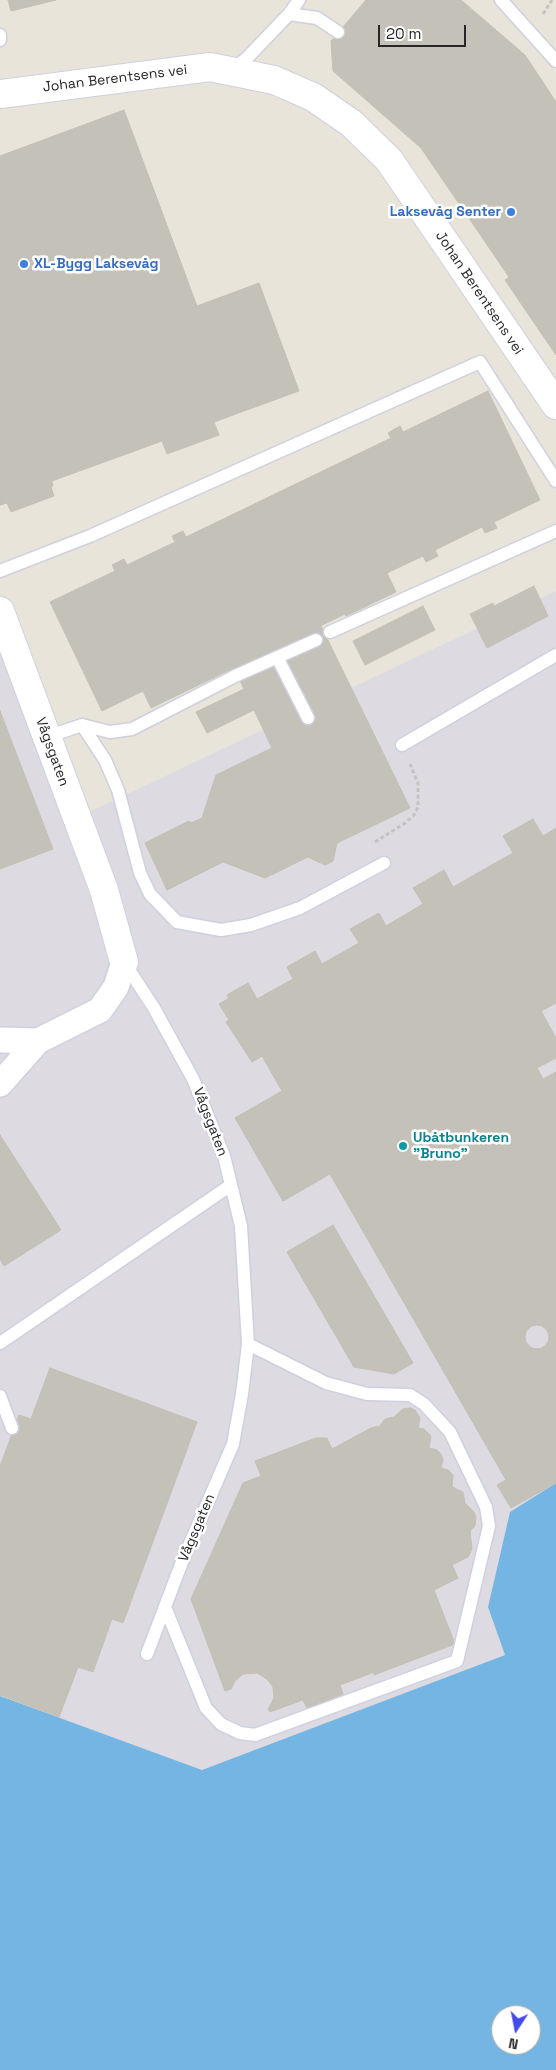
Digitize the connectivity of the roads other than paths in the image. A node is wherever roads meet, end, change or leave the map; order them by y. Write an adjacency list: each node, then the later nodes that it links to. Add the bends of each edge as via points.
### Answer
1 (299, 0): 3 (lane)
2 (502, 0): 7 (lane)
3 (289, 14): 4 (lane, via 317,18); 8 (lane)
4 (338, 32)
5 (0, 35): 6 (lane)
6 (0, 40)
7 (556, 61)
8 (231, 70): 9 (street, Johan Berentsens vei, via 210,67); 10 (street, Johan Berentsens vei, via 274,80 313,97 351,123 389,160)
9 (0, 94)
10 (556, 405)
11 (556, 481): 13 (lane, via 480,362 90,536)
12 (556, 531): 15 (lane)
13 (0, 572)
14 (0, 611): 21 (street, Vågsgaten)
15 (330, 632)
16 (316, 640): 18 (lane)
17 (556, 655): 22 (lane)
18 (277, 657): 19 (lane); 20 (lane, via 132,729 110,732)
19 (308, 718)
20 (82, 725): 21 (lane); 23 (lane, via 105,760 118,790 140,873 150,894 177,922 221,930 251,925 300,908)
21 (47, 737): 24 (street, Vågsgaten, via 104,890)
22 (402, 745)
23 (384, 863)
24 (124, 962): 26 (street, via 116,987 100,1010); 28 (lane, Vågsgaten, via 193,1079 224,1156)
25 (0, 1040): 26 (street)
26 (38, 1041): 27 (street)
27 (0, 1084)
28 (232, 1185): 29 (lane); 30 (lane, Vågsgaten, via 241,1226)
29 (0, 1343)
30 (248, 1344): 33 (lane, Vågsgaten, via 233,1444); 33 (lane, via 326,1383 367,1394 410,1395 424,1404 450,1432 486,1507 490,1526 457,1661 255,1735 240,1733 221,1724 206,1708)
31 (0, 1396): 32 (lane)
32 (12, 1428)
33 (165, 1607): 34 (lane, Vågsgaten)
34 (147, 1654)

